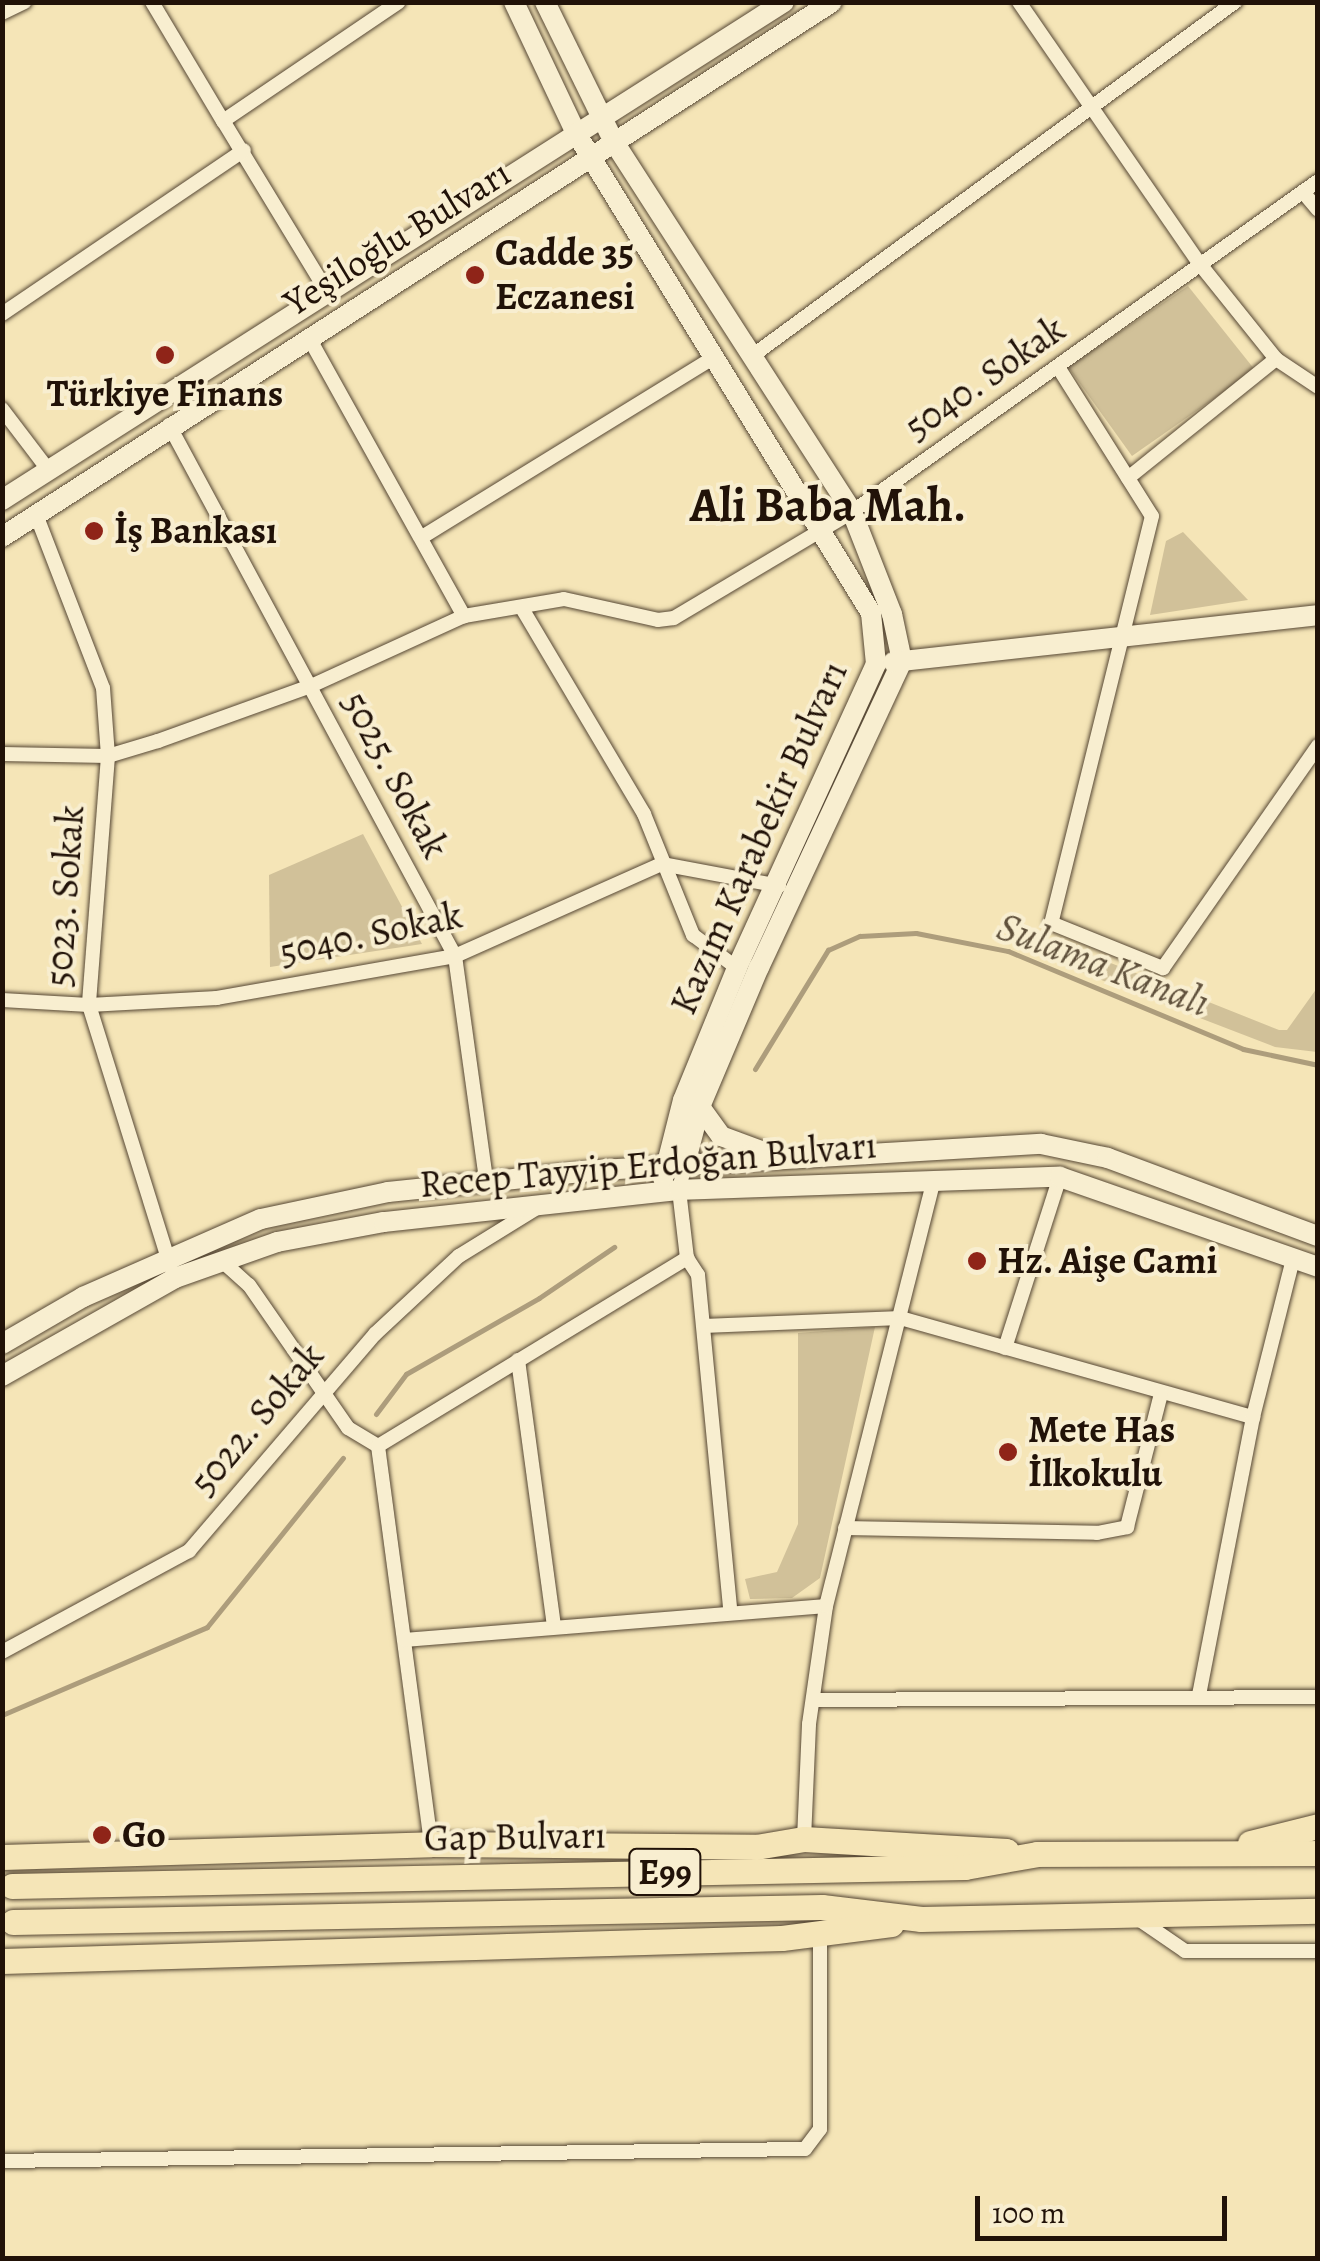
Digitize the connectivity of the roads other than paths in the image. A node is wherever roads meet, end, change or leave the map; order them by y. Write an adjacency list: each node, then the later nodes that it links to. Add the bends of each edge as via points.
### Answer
1 (25, 2): 10 (street)
2 (152, 2): 13 (street)
3 (399, 2): 13 (street)
4 (514, 2): 14 (main road, Kazım Karabekir Bulvarı)
5 (545, 2): 12 (main road, Kazım Karabekir Bulvarı)
6 (784, 2): 12 (main road, Yeşiloğlu Bulvarı)
7 (832, 2): 15 (main road, Yeşiloğlu Bulvarı)
8 (1019, 2): 11 (street)
9 (1235, 2): 11 (street)
10 (2, 13)
11 (1092, 110): 21 (street); 25 (street)
12 (601, 116): 14 (main road, Yeşiloğlu Bulvarı); 15 (main road, Kazım Karabekir Bulvarı)
13 (223, 122): 16 (street)
14 (576, 133): 17 (main road, Kazım Karabekir Bulvarı); 22 (main road, Yeşiloğlu Bulvarı)
15 (614, 142): 17 (main road, Yeşiloğlu Bulvarı); 25 (main road, Kazım Karabekir Bulvarı)
16 (244, 150): 22 (street); 23 (street)
17 (591, 158): 24 (main road, Yeşiloğlu Bulvarı); 26 (main road, Kazım Karabekir Bulvarı)
18 (1318, 181): 19 (street, 5040. Sokak)
19 (1303, 192): 20 (street); 21 (street, 5040. Sokak)
20 (1318, 210)
21 (1198, 263): 27 (street); 28 (street, 5040. Sokak)
22 (328, 295): 32 (main road, Yeşiloğlu Bulvarı)
23 (2, 314)
24 (308, 336): 31 (main road, Yeşiloğlu Bulvarı); 39 (street)
25 (752, 356): 35 (main road, Kazım Karabekir Bulvarı)
26 (715, 357): 37 (main road, Kazım Karabekir Bulvarı); 39 (street)
27 (1276, 359): 29 (street); 33 (street)
28 (1058, 366): 33 (street); 35 (street, 5040. Sokak)
29 (1318, 387)
30 (2, 409): 32 (street)
31 (170, 425): 36 (main road, Yeşiloğlu Bulvarı); 46 (street, 5025. Sokak)
32 (50, 472): 34 (main road, Yeşiloğlu Bulvarı)
33 (1128, 478): 43 (street, via 1152,516)
34 (2, 500)
35 (852, 512): 37 (street, 5040. Sokak); 44 (main road, Kazım Karabekir Bulvarı, via 892,614)
36 (37, 517): 38 (main road, Yeşiloğlu Bulvarı); 49 (street, 5023. Sokak, via 103,688)
37 (822, 528): 40 (street, 5040. Sokak, via 674,618 564,598); 45 (main road, Kazım Karabekir Bulvarı, via 871,613)
38 (2, 537)
39 (422, 537): 42 (street)
40 (523, 610): 42 (street); 50 (street, via 644,814)
41 (1318, 614): 43 (main road)
42 (464, 616): 46 (street)
43 (1125, 636): 44 (main road); 47 (street, via 1050,923 1163,968)
44 (902, 662): 45 (main road); 51 (main road, Kazım Karabekir Bulvarı)
45 (876, 664): 51 (main road, Kazım Karabekir Bulvarı)
46 (311, 686): 49 (street); 52 (street, 5025. Sokak)
47 (1318, 746)
48 (2, 754): 49 (street)
49 (108, 756): 55 (street, 5023. Sokak)
50 (662, 864): 51 (street); 52 (street, 5040. Sokak); 53 (street, via 693,935)
51 (786, 887): 53 (main road, Kazım Karabekir Bulvarı); 56 (main road, Kazım Karabekir Bulvarı)
52 (456, 956): 55 (street, 5040. Sokak, via 217,998); 61 (street, 5025. Sokak)
53 (737, 968): 58 (main road, Kazım Karabekir Bulvarı)
54 (2, 1000): 55 (street, 5040. Sokak)
55 (89, 1005): 65 (street, 5023. Sokak)
56 (700, 1107): 57 (main road, via 721,1136); 58 (main road, Kazım Karabekir Bulvarı)
57 (784, 1159): 58 (main road, Recep Tayyip Erdoğan Bulvarı); 64 (main road, Recep Tayyip Erdoğan Bulvarı, via 1041,1144 1108,1158)
58 (673, 1167): 61 (main road, Recep Tayyip Erdoğan Bulvarı); 62 (main road, Kazım Karabekir Bulvarı)
59 (1060, 1177): 60 (main road, Recep Tayyip Erdoğan Bulvarı); 67 (main road, Recep Tayyip Erdoğan Bulvarı); 74 (street)
60 (934, 1178): 62 (main road, Recep Tayyip Erdoğan Bulvarı); 71 (street)
61 (486, 1180): 65 (main road, Recep Tayyip Erdoğan Bulvarı, via 314,1206)
62 (671, 1191): 63 (main road, Recep Tayyip Erdoğan Bulvarı); 66 (street)
63 (544, 1204): 68 (main road, Recep Tayyip Erdoğan Bulvarı, via 316,1232); 77 (street, 5022. Sokak, via 459,1256)
64 (1318, 1236)
65 (166, 1257): 70 (street, 5023. Sokak); 73 (main road, Recep Tayyip Erdoğan Bulvarı)
66 (687, 1258): 72 (street, via 698,1275); 75 (street)
67 (1292, 1259): 69 (main road, Recep Tayyip Erdoğan Bulvarı); 79 (street)
68 (222, 1261): 70 (main road, Recep Tayyip Erdoğan Bulvarı); 77 (street, via 249,1285)
69 (1318, 1266)
70 (176, 1278): 76 (main road, Recep Tayyip Erdoğan Bulvarı)
71 (900, 1318): 72 (street); 74 (street); 81 (street)
72 (704, 1326): 83 (street)
73 (2, 1344)
74 (1005, 1348): 78 (street)
75 (518, 1360): 80 (street); 84 (street)
76 (2, 1376)
77 (320, 1391): 80 (street, via 348,1428); 86 (street, 5022. Sokak, via 189,1550)
78 (1160, 1394): 79 (street); 81 (street, via 1127,1528)
79 (1253, 1417): 87 (street)
80 (378, 1446): 85 (street)
81 (845, 1528): 82 (street)
82 (826, 1606): 83 (street); 89 (street)
83 (730, 1610): 84 (street)
84 (554, 1626): 85 (street)
85 (406, 1640): 92 (street)
86 (2, 1652)
87 (1199, 1695): 88 (street); 89 (street)
88 (1318, 1697)
89 (814, 1700): 91 (street)
90 (1318, 1826): 93 (highway)
91 (804, 1839): 92 (highway, via 756,1847); 95 (highway)
92 (431, 1844): 96 (highway)
93 (1208, 1853): 94 (highway, Gap Bulvarı / E99); 95 (highway, Gap Bulvarı / E99)
94 (1318, 1853)
95 (1037, 1854): 97 (highway, Gap Bulvarı / E99, via 964,1867)
96 (2, 1858)
97 (12, 1886)
98 (1318, 1911): 99 (highway, Gap Bulvarı)
99 (1132, 1915): 100 (highway, Gap Bulvarı); 103 (street, via 1185,1951)
100 (921, 1920): 101 (highway, Gap Bulvarı, via 822,1907); 102 (highway)
101 (13, 1922)
102 (820, 1936): 104 (highway); 105 (street, via 820,2129 806,2149)
103 (1318, 1952)
104 (2, 1961)
105 (2, 2161)

